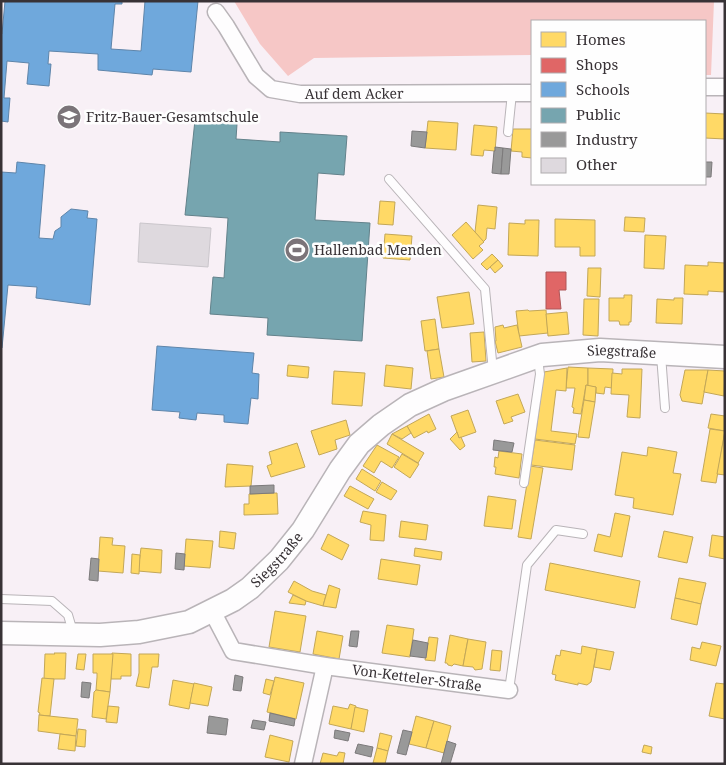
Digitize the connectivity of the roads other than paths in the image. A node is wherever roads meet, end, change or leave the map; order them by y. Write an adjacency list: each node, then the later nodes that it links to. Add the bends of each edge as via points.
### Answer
1 (216, 12): 4 (street, Auf dem Acker, via 256,76 271,89 300,94)
2 (725, 87): 3 (street)
3 (706, 88)
4 (512, 93): 5 (street, Auf dem Acker); 6 (lane)
5 (531, 93)
6 (508, 132)
7 (390, 179): 11 (lane, via 485,290)
8 (661, 353): 9 (main road, Siegstraße, via 600,350); 10 (main road, Siegstraße); 12 (lane)
9 (538, 357): 11 (main road, Siegstraße); 13 (lane, via 540,374)
10 (725, 357)
11 (493, 372): 16 (main road, Siegstraße, via 410,405 381,425 359,444 303,530 278,560 250,588)
12 (664, 408)
13 (524, 483)
14 (583, 534): 20 (lane, via 556,530 526,565)
15 (1, 599): 18 (lane, via 52,601 68,615)
16 (212, 611): 18 (main road, Siegstraße, via 189,622 138,632); 19 (street, Von-Ketteler-Straße, via 233,651)
17 (1, 633): 18 (main road, Siegstraße)
18 (74, 634)
19 (325, 666): 20 (street, Von-Ketteler-Straße); 21 (street)
20 (509, 690)
21 (303, 764)

